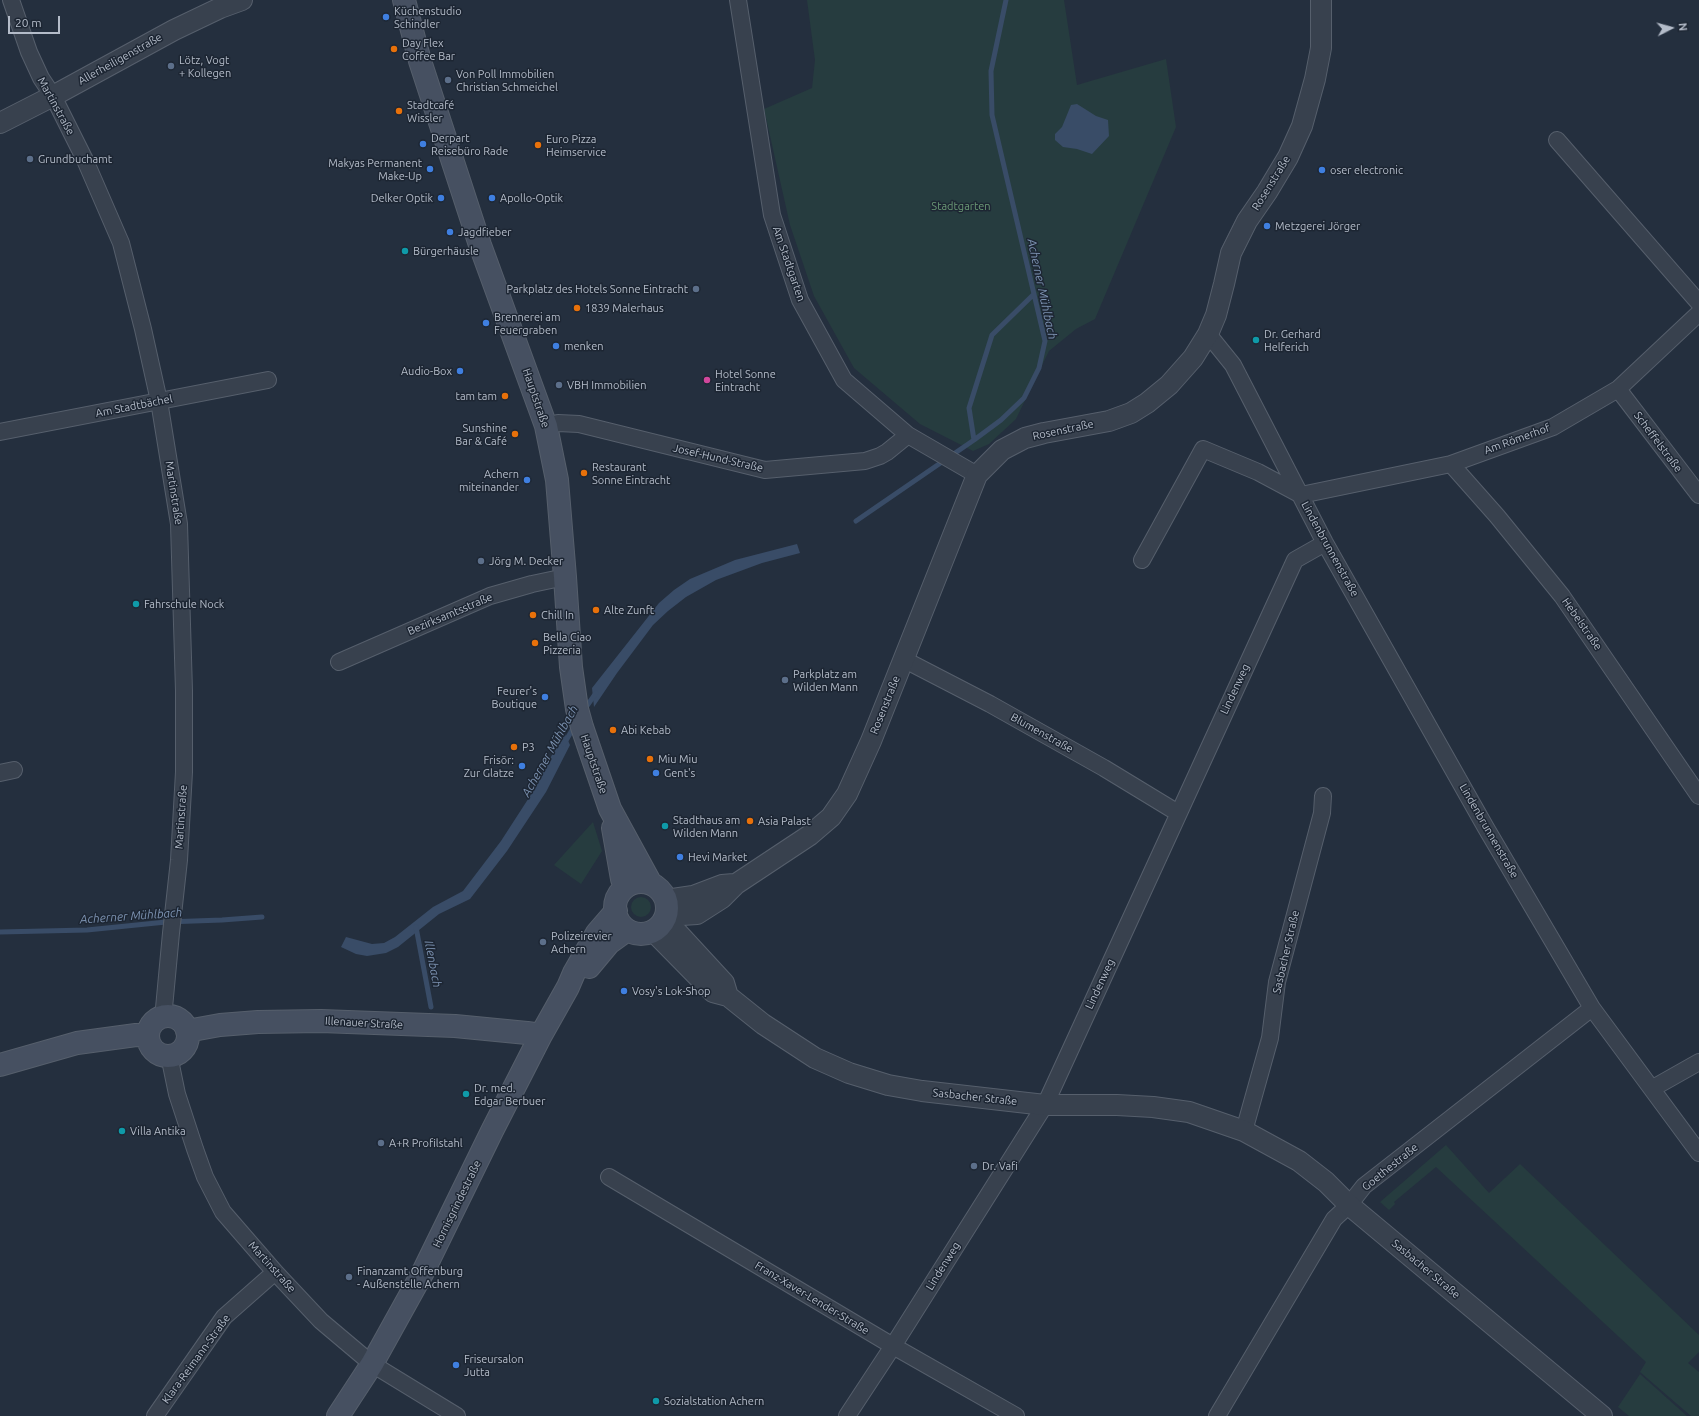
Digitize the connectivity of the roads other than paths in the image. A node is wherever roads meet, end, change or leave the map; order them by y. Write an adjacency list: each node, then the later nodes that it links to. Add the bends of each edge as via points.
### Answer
1 (11, 0): 6 (street, Martinstraße, via 29,52)
2 (242, 0): 6 (street, Allerheiligenstraße, via 174,30)
3 (404, 0): 15 (main road, Hauptstraße, via 420,62 480,245)
4 (738, 0): 17 (street, Am Stadtgarten, via 772,215 800,300 844,380)
5 (1321, 0): 11 (street, Rosenstraße, via 1321,48 1307,110 1288,157 1247,221 1231,253)
6 (53, 96): 7 (street, Allerheiligenstraße); 14 (street, Martinstraße, via 85,160 121,243)
7 (0, 123)
8 (1557, 140): 9 (street)
9 (1699, 303)
10 (1699, 313): 13 (street, Am Römerhof)
11 (1208, 334): 19 (street, Rosenstraße, via 1193,358 1169,385 1147,403 1108,421 1025,438 1002,450); 20 (street, Lindenbrunnenstraße, via 1233,364)
12 (268, 380): 14 (street, Am Stadtbächel)
13 (1618, 389): 18 (street, Am Römerhof, via 1553,427); 21 (street, Scheffelstraße)
14 (158, 401): 16 (street, Am Stadtbächel); 42 (street, Martinstraße, via 179,524 184,683 184,772 179,860 170,933)
15 (546, 426): 17 (street, Josef-Hund-Straße, via 558,423 579,424 764,470 864,461 880,456); 24 (main road, Hauptstraße, via 557,480)
16 (0, 432)
17 (908, 435): 19 (street, Am Stadtgarten)
18 (1450, 464): 20 (street, Am Römerhof); 28 (street, Hebelstraße, via 1497,516 1562,596)
19 (977, 475): 25 (street, Rosenstraße)
20 (1301, 495): 22 (street, Lindenbrunnenstraße); 23 (street, Lindenbrunnenstraße, via 1258,472 1203,449)
21 (1699, 495)
22 (1325, 542): 30 (street, Lindenweg, via 1295,560); 41 (street, Lindenbrunnenstraße, via 1486,828)
23 (1142, 560)
24 (566, 577): 26 (street, Bezirksamtsstraße, via 490,596); 29 (main road, Hauptstraße, via 571,667 579,718)
25 (903, 659): 30 (street, Blumenstraße, via 990,704); 32 (street, Rosenstraße, via 847,794 831,817 810,835)
26 (339, 662)
27 (1323, 796): 51 (street, Sasbacher Straße, via 1322,813 1277,982 1270,1038)
28 (1699, 796)
29 (610, 809): 31 (main road, Hauptstraße); 33 (main road, Hauptstraße)
30 (1178, 813): 50 (street, Lindenweg)
31 (651, 884): 33 (main road, via 635,882); 36 (main road, via 657,887)
32 (736, 884): 35 (street, Rosenstraße, via 722,898); 36 (street, Rosenstraße, via 722,885 693,896)
33 (625, 887): 34 (main road, via 616,900)
34 (616, 911): 37 (main road, via 621,924); 39 (main road, Hornisgrindestraße, via 597,933)
35 (697, 914): 36 (street, Rosenstraße); 38 (street, via 690,936)
36 (662, 917): 37 (main road, via 643,934); 38 (street, Sasbacher Straße); 40 (street, Sasbacher Straße, via 713,992)
37 (628, 930): 39 (main road, Hornisgrindestraße, via 610,943 580,978)
38 (690, 948): 40 (street, Sasbacher Straße, via 724,983)
39 (568, 987): 44 (main road, Hornisgrindestraße)
40 (728, 996): 50 (street, Sasbacher Straße, via 815,1058 849,1073 888,1085 922,1091)
41 (1592, 1008): 49 (street, Lindenbrunnenstraße); 54 (street, Goethestraße, via 1364,1186)
42 (165, 1016): 43 (main road, via 179,1019); 45 (main road, via 152,1023)
43 (187, 1031): 44 (main road, Illenauer Straße, via 258,1022 321,1021 455,1026); 46 (main road, via 184,1047)
44 (541, 1035): 57 (main road, Hornisgrindestraße, via 423,1272)
45 (148, 1036): 46 (main road, via 152,1048 158,1053); 48 (main road, via 136,1035 76,1043)
46 (170, 1056): 55 (street, Martinstraße, via 177,1094 205,1177 223,1212)
47 (1699, 1062): 49 (street)
48 (0, 1065)
49 (1653, 1088): 52 (street, Lindenbrunnenstraße)
50 (1045, 1105): 51 (street, Sasbacher Straße, via 1153,1107 1189,1112); 56 (street, Lindenweg)
51 (1244, 1131): 54 (street, Sasbacher Straße, via 1299,1161 1326,1182)
52 (1699, 1152)
53 (610, 1177): 56 (street, Franz-Xaver-Lender-Straße)
54 (1349, 1205): 63 (street, Goethestraße, via 1334,1219 1318,1243); 64 (street, Sasbacher Straße)
55 (275, 1272): 57 (street, Martinstraße, via 322,1321); 58 (street, Klara-Reimann-Straße, via 224,1317)
56 (893, 1346): 61 (street, Lindenweg); 62 (street, Franz-Xaver-Lender-Straße)
57 (372, 1364): 59 (main road, Hornisgrindestraße); 60 (street, Martinstraße)
58 (155, 1416)
59 (338, 1416)
60 (457, 1416)
61 (847, 1416)
62 (1016, 1416)
63 (1217, 1416)
64 (1602, 1416)

